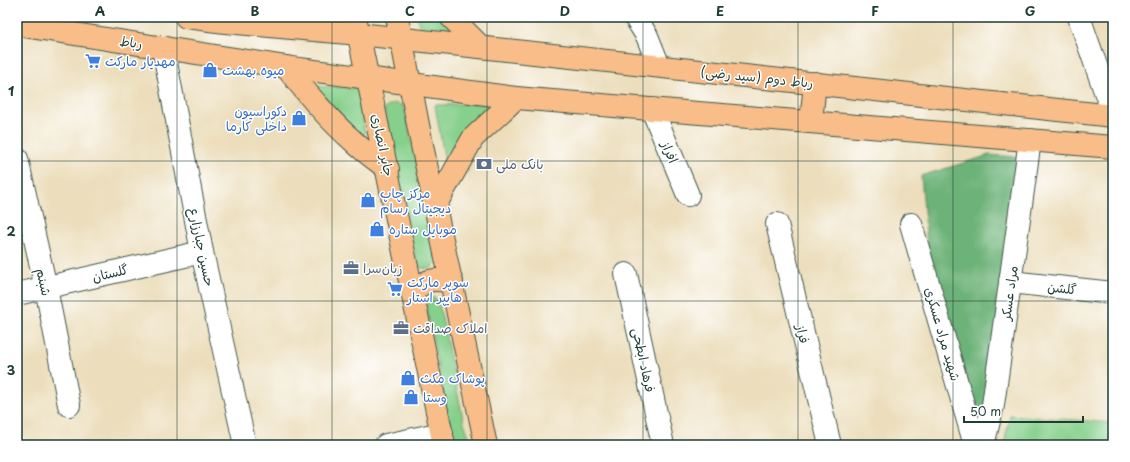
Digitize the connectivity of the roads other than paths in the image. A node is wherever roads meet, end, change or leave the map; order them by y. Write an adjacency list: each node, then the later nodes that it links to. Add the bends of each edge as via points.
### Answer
1 (186, 17): 6 (main road)
2 (397, 17): 9 (main road)
3 (450, 17): 11 (main road)
4 (635, 17): 12 (street, via 647,36)
5 (1079, 17): 19 (street)
6 (230, 20): 8 (main road)
7 (17, 25): 10 (main road, رباط)
8 (357, 25): 9 (main road); 14 (main road, جابر انصاری)
9 (401, 38): 11 (main road, رباط دوم (سید رضی)); 16 (main road)
10 (163, 47): 13 (main road, رباط); 29 (street, حسین جبارزارع)
11 (481, 47): 12 (main road, رباط دوم (سید رضی))
12 (659, 66): 15 (main road, رباط دوم (سید رضی))
13 (286, 67): 14 (main road, رباط); 24 (main road, via 318,106 352,141)
14 (368, 77): 16 (main road, رباط); 24 (main road, جابر انصاری)
15 (814, 83): 19 (main road, رباط دوم (سید رضی)); 20 (main road)
16 (410, 84): 17 (main road); 26 (main road)
17 (516, 98): 18 (main road); 26 (main road, via 473,138)
18 (652, 109): 20 (main road); 25 (street, افراز)
19 (1113, 115)
20 (811, 122): 21 (main road)
21 (1030, 140): 22 (main road); 32 (street, مراد عسکر)
22 (1113, 147)
23 (17, 159): 33 (street, شبنم)
24 (388, 169): 34 (main road, جابر انصاری)
25 (688, 195)
26 (436, 206): 31 (main road)
27 (777, 224): 43 (street, فراز)
28 (910, 224): 44 (street, شهید مراد عسکری)
29 (202, 252): 33 (street, گلستان); 39 (street, حسین جبارزارع)
30 (626, 274): 42 (street, فرهاد ابطحی)
31 (452, 282): 34 (main road, via 441,279 429,280); 41 (main road)
32 (1010, 282): 35 (street, گلشن); 45 (street, مراد عسکر, via 993,405)
33 (46, 288): 36 (street, گلستان); 37 (street, شبنم)
34 (413, 292): 38 (main road, جابر انصاری)
35 (1113, 293)
36 (17, 294)
37 (69, 405)
38 (443, 439): 40 (street)
39 (245, 445)
40 (386, 445)
41 (486, 445)
42 (663, 445)
43 (830, 445)
44 (976, 445)
45 (983, 445)

